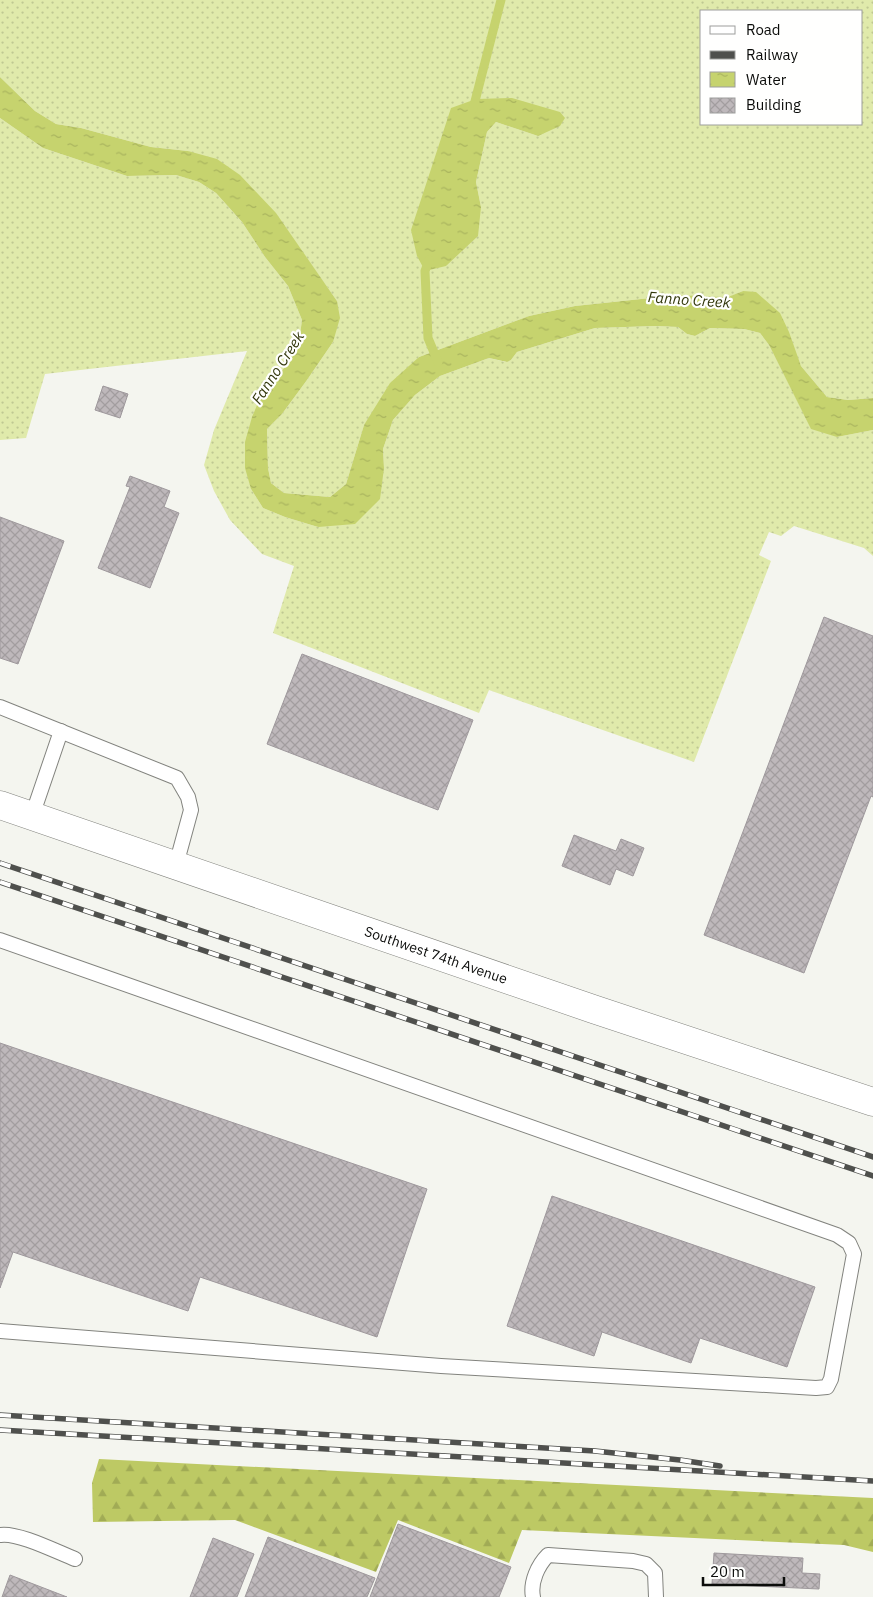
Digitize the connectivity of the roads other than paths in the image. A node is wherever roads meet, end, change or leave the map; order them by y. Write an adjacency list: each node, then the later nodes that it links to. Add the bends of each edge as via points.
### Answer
1 (0, 707): 2 (lane)
2 (61, 730): 4 (lane); 5 (lane, via 177,778 191,810)
3 (0, 805): 4 (street, Southwest 74th Avenue)
4 (32, 816): 5 (street, Southwest 74th Avenue)
5 (176, 865): 7 (street, Southwest 74th Avenue)
6 (0, 940): 8 (lane, via 837,1235 849,1243 854,1254 831,1379 827,1387 816,1388 441,1366)
7 (873, 1102)
8 (0, 1331)
9 (0, 1535): 10 (lane, via 16,1536)
10 (75, 1559)
11 (533, 1597): 12 (lane, via 531,1588 540,1562 548,1555 646,1564 655,1573)
12 (656, 1597)

